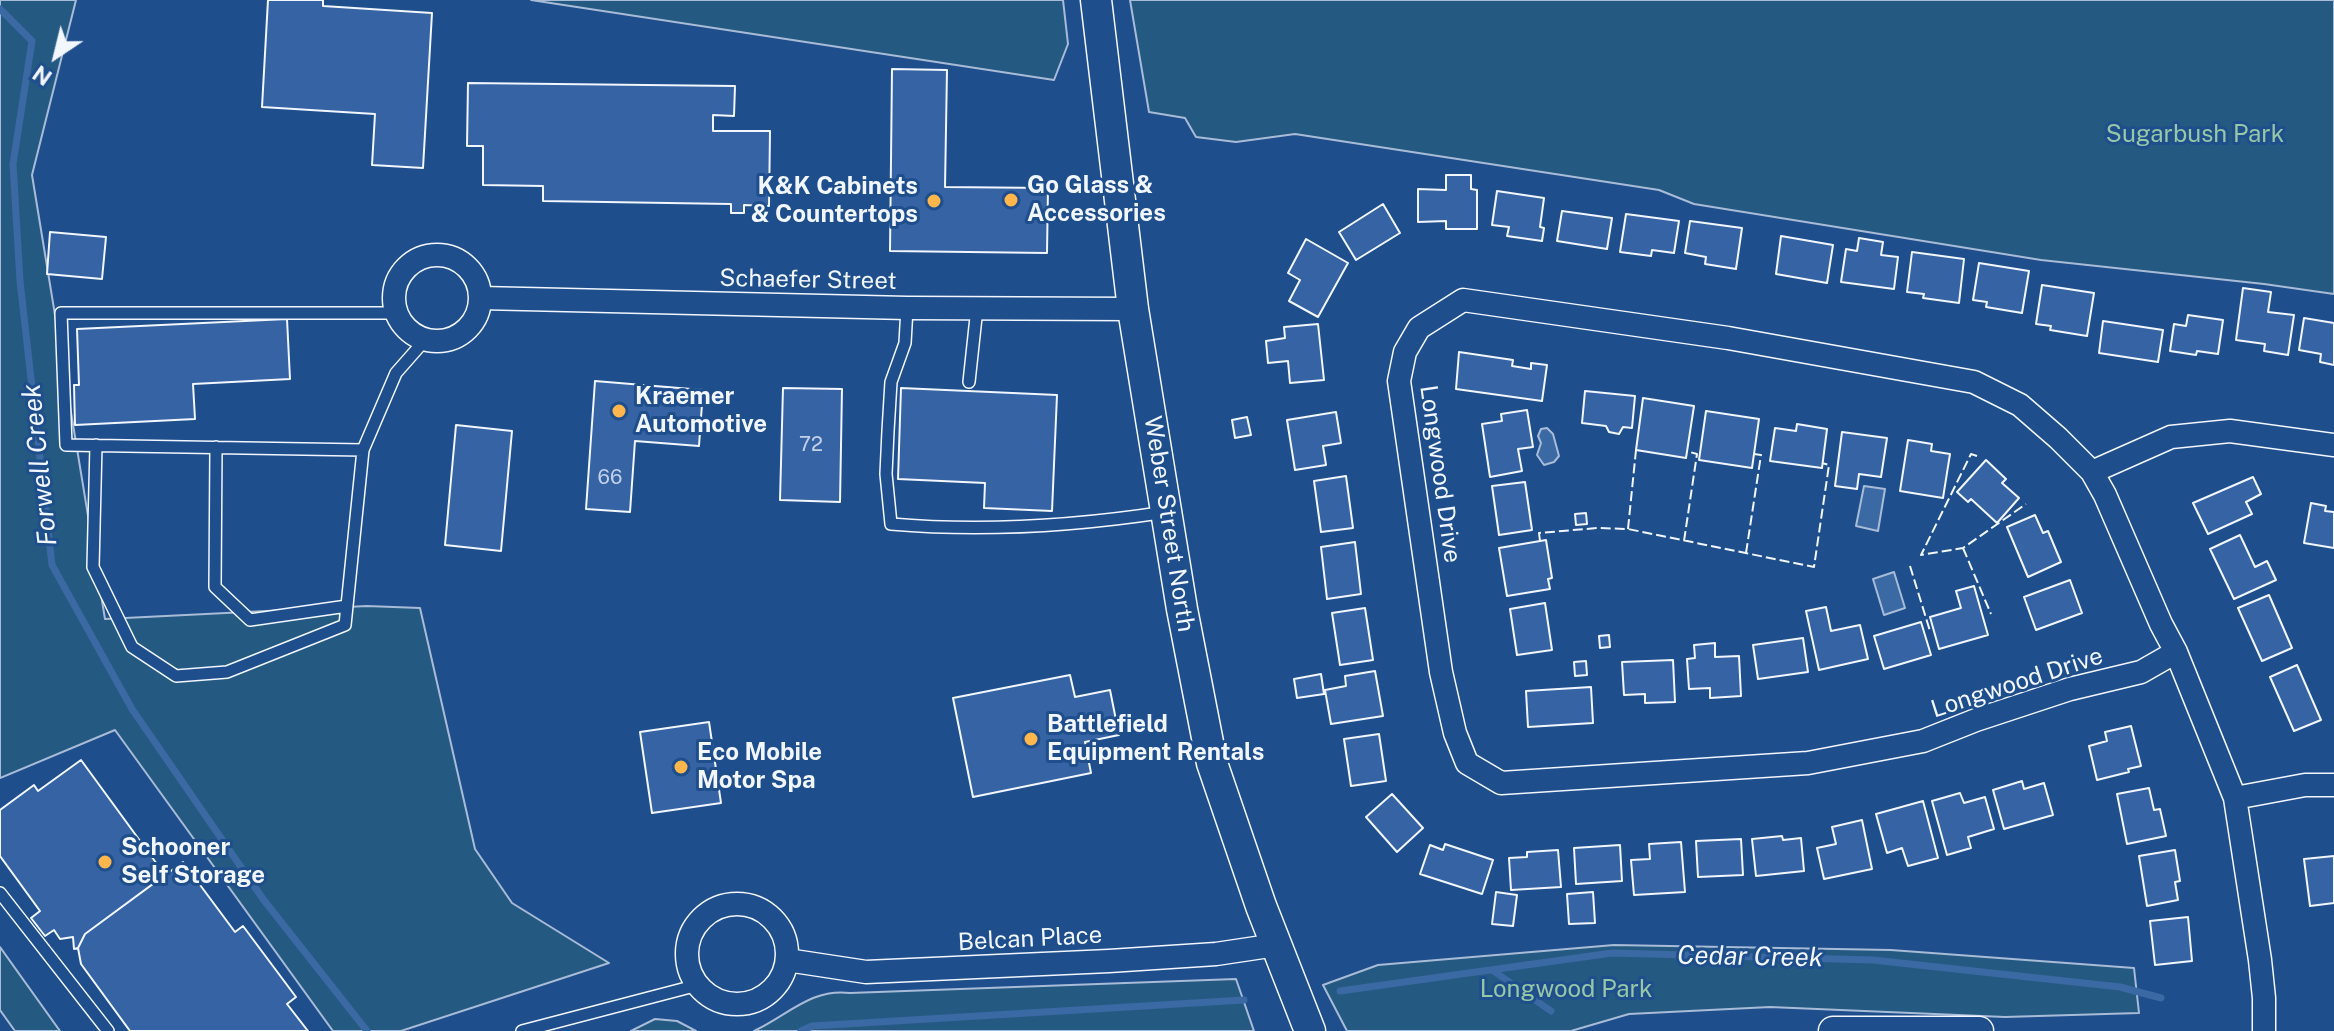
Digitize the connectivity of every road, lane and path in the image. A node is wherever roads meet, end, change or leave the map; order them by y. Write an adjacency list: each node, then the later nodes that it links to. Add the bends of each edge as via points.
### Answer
1 (1096, 0): 5 (main road, Weber Street North)
2 (481, 298): 3 (street, Schaefer Street); 6 (street, via 478,283 459,260 429,255 403,269 393,298); 7 (street, via 464,333 438,342)
3 (907, 308): 4 (street, Schaefer Street); 14 (lane, via 888,419 891,524 1067,526)
4 (977, 308): 5 (street, Schaefer Street); 8 (lane)
5 (1133, 309): 14 (main road, Weber Street North)
6 (395, 313): 7 (street, via 402,325); 9 (lane, via 61,313 66,445)
7 (425, 340): 12 (lane, via 396,373)
8 (969, 382)
9 (96, 445): 11 (lane); 15 (lane, via 93,567 132,647 176,676 227,672 345,625)
10 (2334, 445): 13 (street, via 2230,431 2171,437)
11 (216, 447): 12 (lane); 15 (lane, via 215,587 250,620)
12 (363, 450): 15 (lane)
13 (2092, 472): 16 (street, Longwood Drive); 16 (street, Longwood Drive, via 2020,405 1974,382 1728,338 1463,300 1419,328 1405,352 1399,381 1441,672 1455,733 1467,763 1501,783 1808,763 1923,741 2070,689 2141,672)
14 (1166, 512): 20 (main road, Weber Street North, via 1212,763)
15 (347, 606)
16 (2176, 652): 18 (street, Longwood Drive)
17 (2334, 785): 18 (street)
18 (2235, 798): 28 (street, Longwood Drive, via 2260,960)
19 (0, 893): 23 (lane)
20 (1276, 945): 21 (street, Belcan Place, via 1186,956 866,972); 25 (main road, Weber Street North)
21 (787, 960): 22 (street, via 776,986 751,1002 722,1001); 22 (street, via 783,933 764,912 724,905 692,931 688,959)
22 (698, 985): 24 (lane)
23 (108, 1031)
24 (522, 1031)
25 (1310, 1031)
26 (1833, 1031): 27 (street)
27 (1979, 1031)
28 (2264, 1031)

